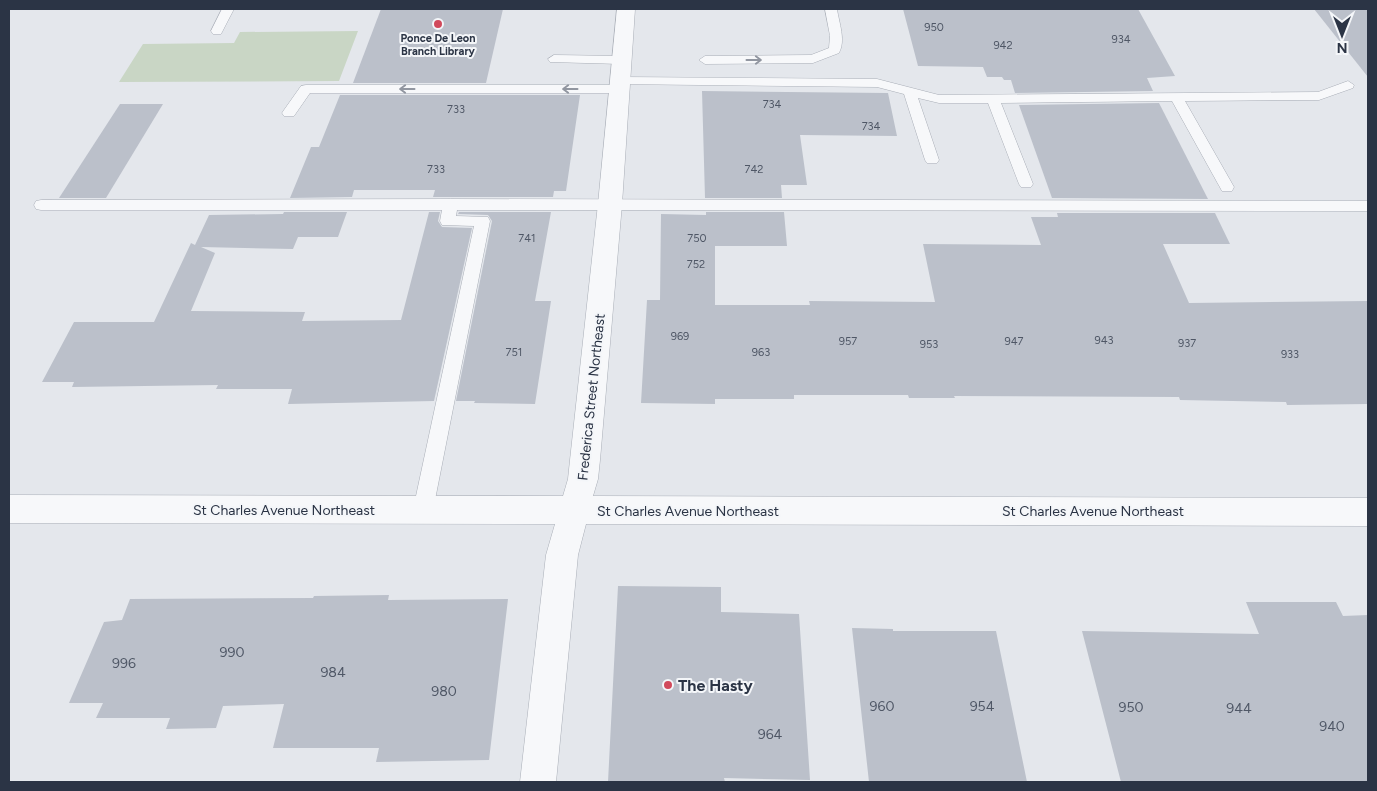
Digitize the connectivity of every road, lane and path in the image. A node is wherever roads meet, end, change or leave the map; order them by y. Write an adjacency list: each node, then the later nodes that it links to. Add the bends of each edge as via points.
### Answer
1 (228, 9): 4 (lane)
2 (626, 9): 7 (street, Frederica Street Northeast)
3 (831, 9): 6 (lane, one-way to 3, via 813,59 835,50)
4 (216, 31)
5 (554, 59): 7 (lane)
6 (705, 60)
7 (620, 77): 9 (lane, via 877,83); 12 (lane, one-way to 12, via 306,89); 18 (street, Frederica Street Northeast)
8 (1348, 85): 10 (lane, via 1319,96)
9 (910, 92): 11 (lane, via 939,99); 13 (lane)
10 (1176, 97): 11 (lane); 15 (lane)
11 (993, 98): 14 (lane)
12 (289, 113)
13 (932, 160)
14 (1026, 184)
15 (1227, 187)
16 (40, 204): 17 (lane)
17 (451, 204): 18 (lane); 21 (lane, via 447,221 483,221)
18 (610, 204): 19 (lane); 22 (street, Frederica Street Northeast, via 583,478)
19 (1368, 206)
20 (9, 509): 21 (street, St Charles Avenue Northeast)
21 (423, 510): 22 (street, St Charles Avenue Northeast)
22 (574, 510): 23 (street, St Charles Avenue Northeast); 24 (street, Frederica Street Northeast, via 562,555)
23 (1368, 512)
24 (538, 782)

